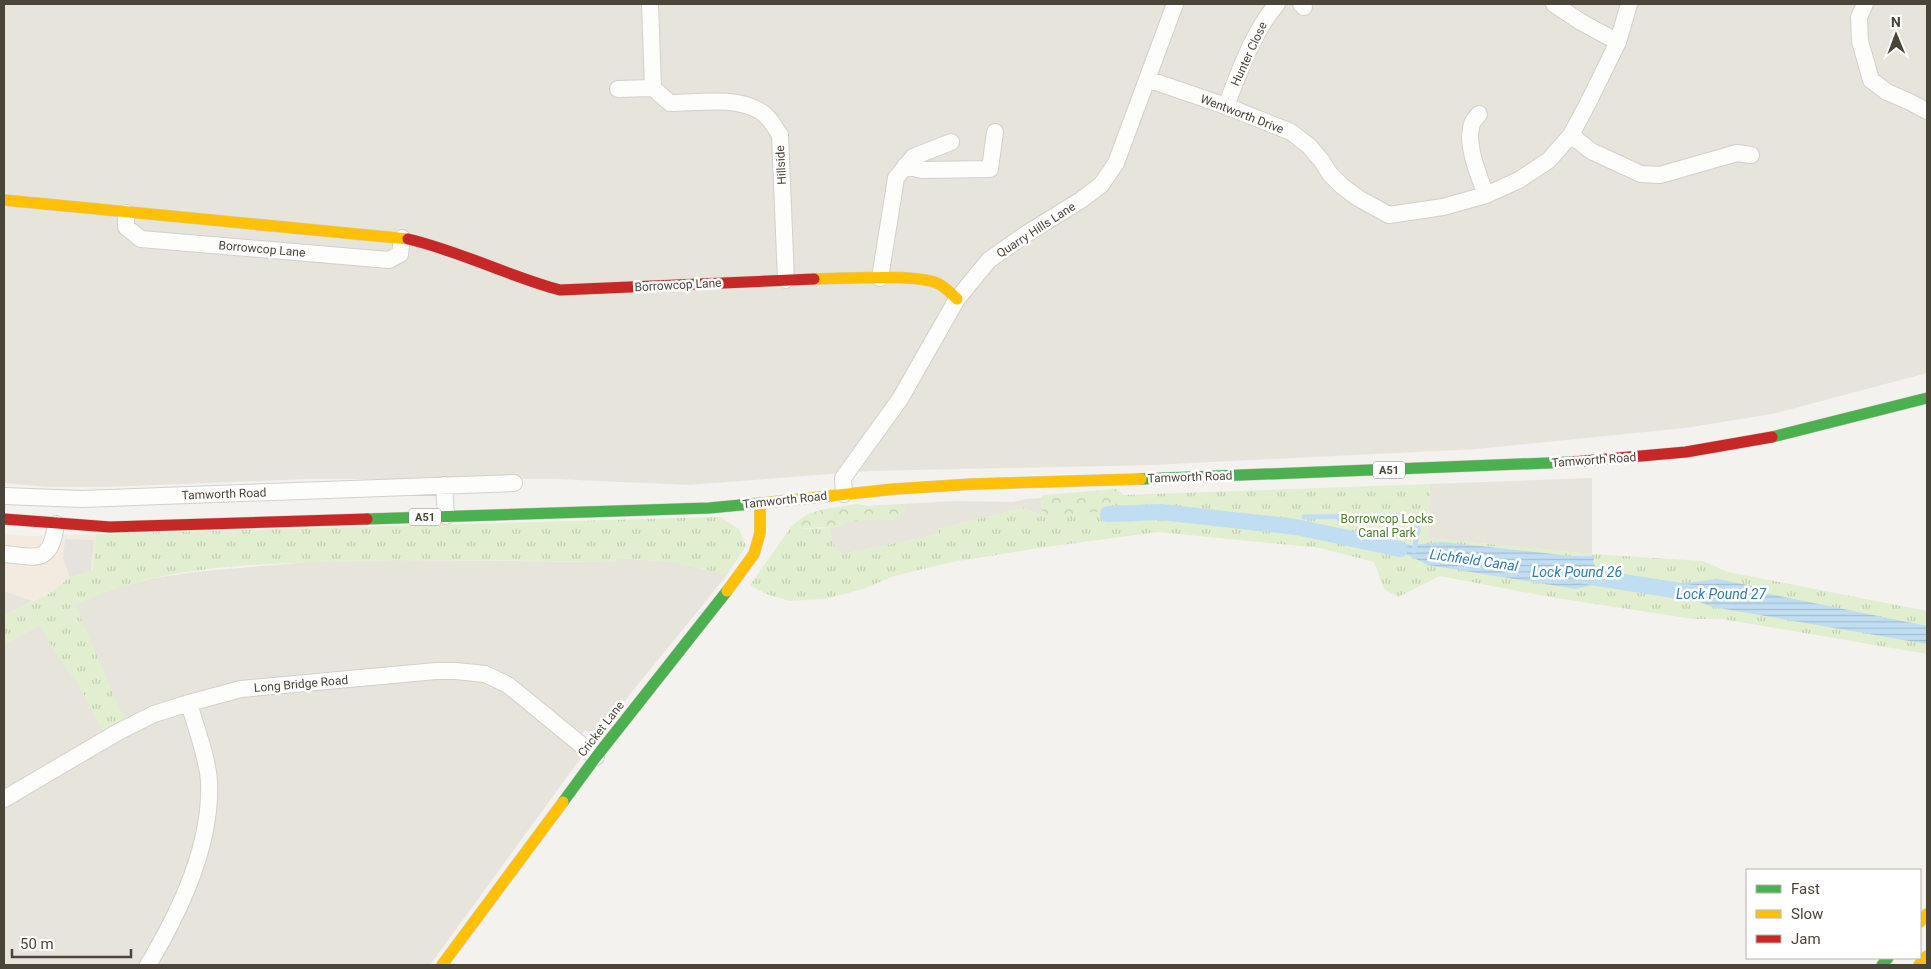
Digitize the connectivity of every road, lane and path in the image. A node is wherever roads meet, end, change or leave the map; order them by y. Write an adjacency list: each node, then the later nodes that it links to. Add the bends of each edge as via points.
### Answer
1 (650, 4): 9 (street)
2 (1175, 4): 8 (street, Quarry Hills Lane)
3 (1277, 4): 11 (street, Hunter Close, via 1263,20)
4 (1554, 4): 7 (street)
5 (1629, 4): 7 (street, Wentworth Drive)
6 (1865, 4): 12 (street, via 1859,18 1860,41 1872,80 1887,92)
7 (1618, 42): 15 (street, Wentworth Drive)
8 (1147, 78): 11 (street, Wentworth Drive); 25 (street, Quarry Hills Lane, via 1116,163 1101,185 989,260)
9 (654, 88): 10 (street); 24 (street, Hillside, via 670,103 737,103 760,111 769,118 780,135)
10 (618, 89)
11 (1226, 106): 19 (street, Wentworth Drive, via 1291,132 1309,146 1342,186 1389,215 1444,207)
12 (1927, 111)
13 (1479, 114): 19 (street, via 1472,124 1471,142)
14 (995, 132): 18 (street, via 990,169 922,170)
15 (1571, 135): 17 (street, via 1591,151 1641,174 1660,175 1736,153); 19 (street, Wentworth Drive, via 1549,160 1519,180)
16 (951, 142): 18 (street, via 913,157)
17 (1751, 154)
18 (905, 166): 23 (street, via 896,178)
19 (1486, 195)
20 (4, 200): 21 (main road, Borrowcop Lane)
21 (126, 213): 22 (main road, Borrowcop Lane); 22 (street, Borrowcop Lane, via 126,227 141,239 389,260 400,254)
22 (402, 238): 24 (main road, Borrowcop Lane, via 423,242 535,284 560,290)
23 (880, 278): 24 (main road, Borrowcop Lane); 25 (main road, Borrowcop Lane, via 939,284)
24 (786, 280)
25 (957, 299): 29 (street, Quarry Hills Lane, via 900,399 843,478)
26 (1927, 398): 29 (main road, Tamworth Road / A51, via 1774,436 1686,452 1600,461 973,484)
27 (514, 483): 28 (street, Tamworth Road)
28 (444, 485): 30 (street, Tamworth Road, via 82,499); 32 (street)
29 (844, 494): 31 (main road, Tamworth Road / A51)
30 (4, 496)
31 (760, 503): 32 (main road, Tamworth Road / A51, via 709,508); 37 (main road, Cricket Lane, via 760,533 754,554)
32 (446, 516): 34 (main road, Tamworth Road / A51, via 110,527)
33 (4, 520): 34 (main road, Tamworth Road / A51)
34 (56, 524): 35 (street, via 52,543 44,555)
35 (4, 554)
36 (189, 703): 37 (street, Long Bridge Road, via 251,688 436,671 485,674 508,685); 38 (street, Long Bridge Road, via 154,714 118,732); 40 (street, via 209,779 206,820 196,865 173,924)
37 (596, 757): 41 (main road, Cricket Lane)
38 (4, 799)
39 (1927, 956): 42 (main road)
40 (148, 965)
41 (442, 965)
42 (1919, 965)

